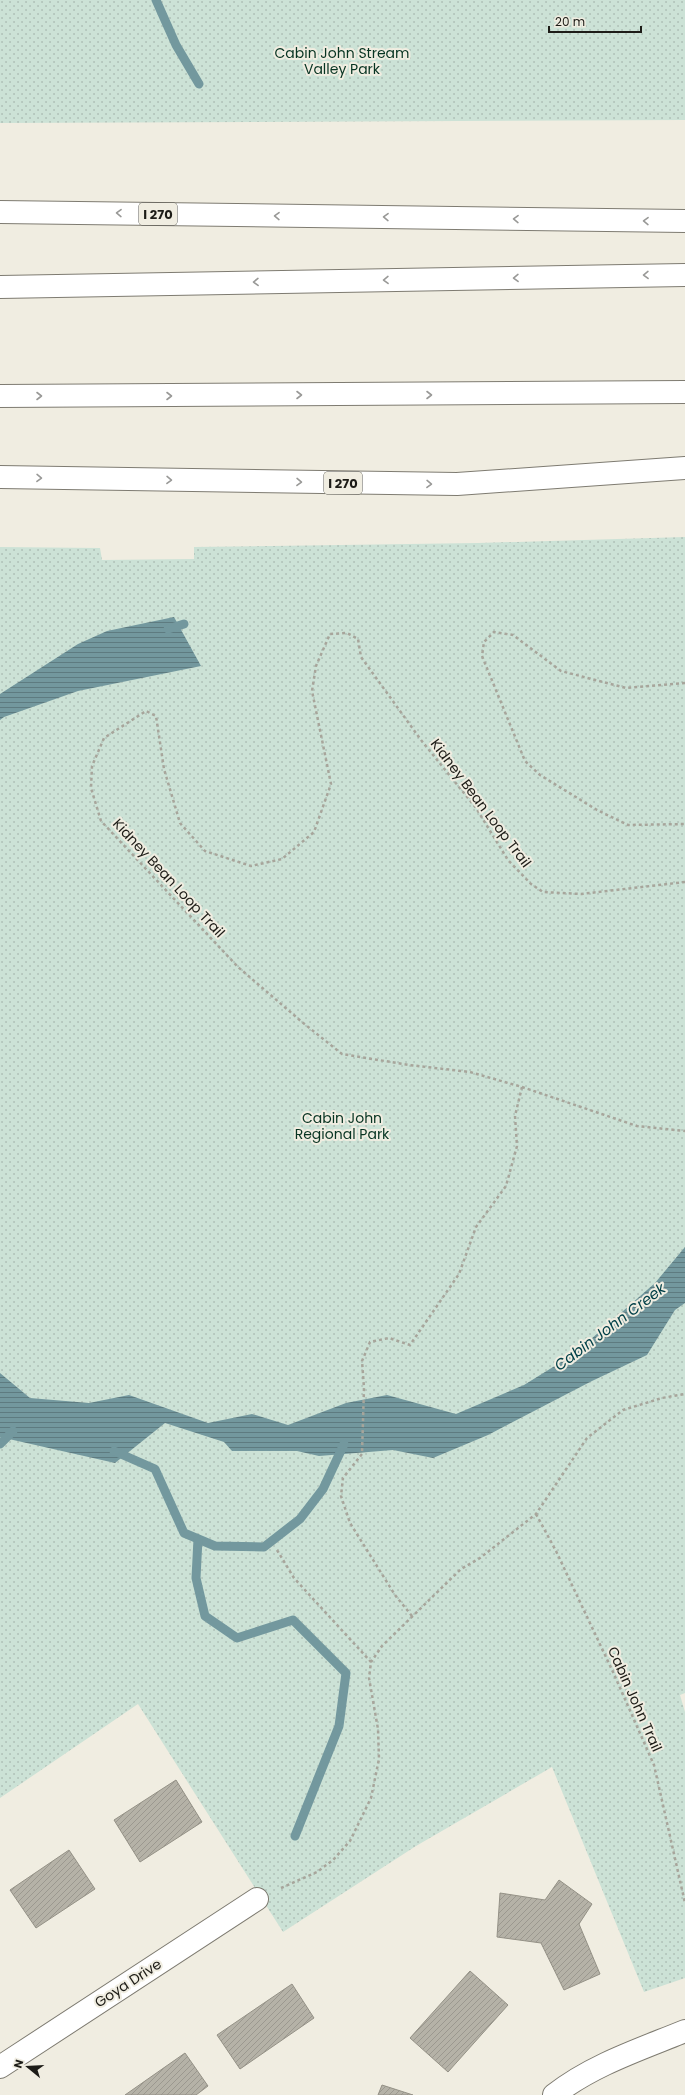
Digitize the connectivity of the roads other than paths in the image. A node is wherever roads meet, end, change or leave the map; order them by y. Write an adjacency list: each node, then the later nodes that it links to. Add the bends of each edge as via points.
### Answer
1 (0, 212): 2 (main road, I 270, one-way to 1)
2 (685, 221)
3 (685, 275): 4 (main road, one-way to 4)
4 (0, 287)
5 (685, 392): 6 (main road, one-way to 5)
6 (0, 396)
7 (685, 468): 8 (main road, I 270, one-way to 7, via 457,484)
8 (1, 478)
9 (257, 1899): 11 (main road, Goya Drive)
10 (685, 2031): 12 (main road, via 606,2063 566,2085)
11 (0, 2067)
12 (554, 2095)

